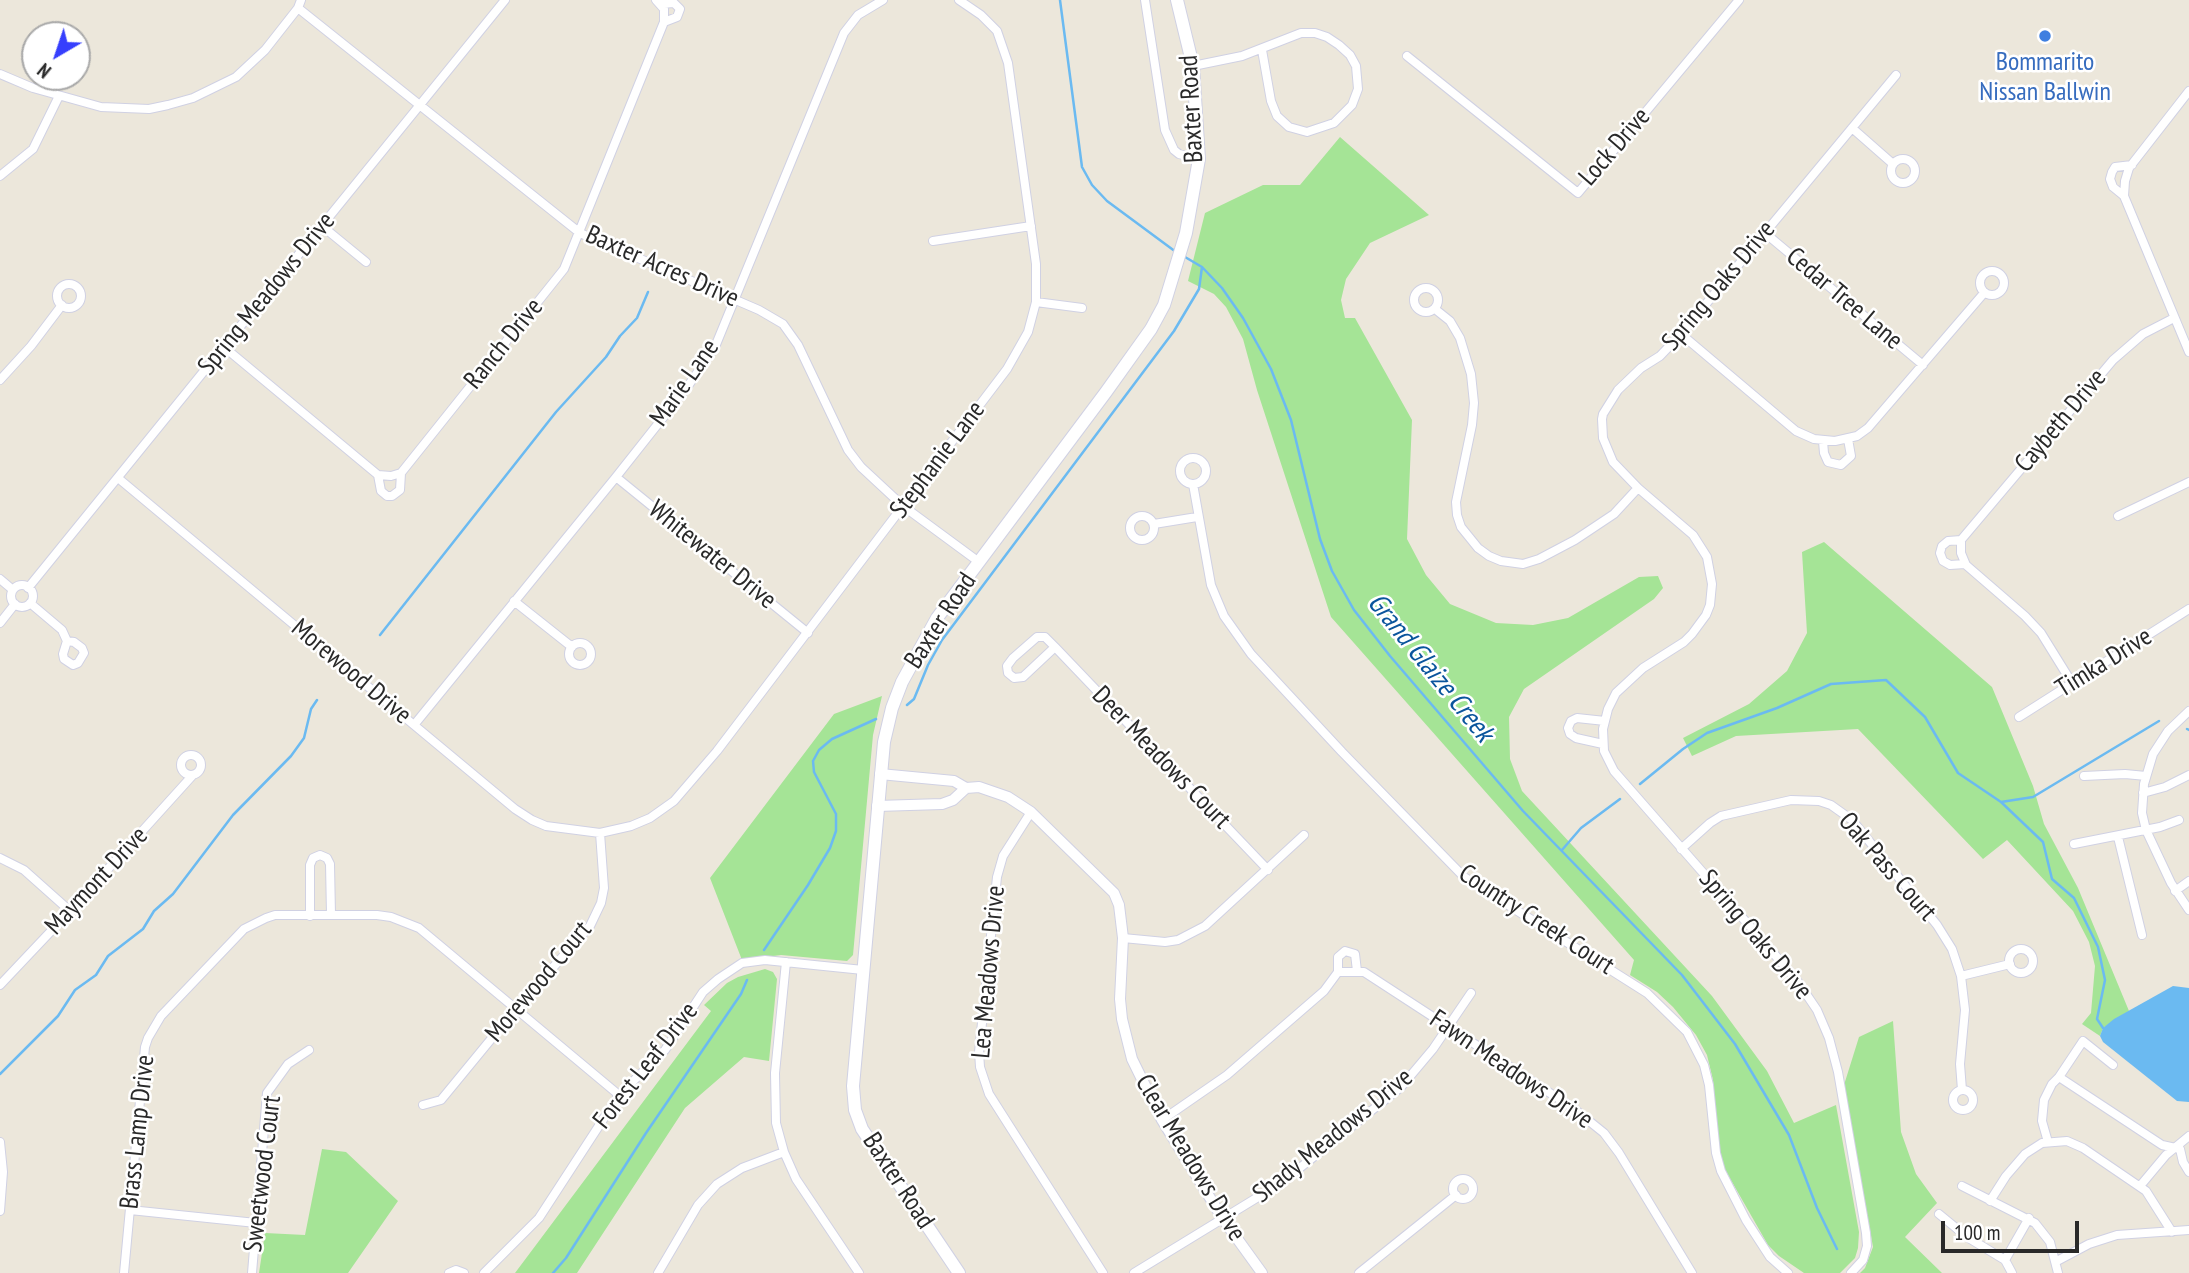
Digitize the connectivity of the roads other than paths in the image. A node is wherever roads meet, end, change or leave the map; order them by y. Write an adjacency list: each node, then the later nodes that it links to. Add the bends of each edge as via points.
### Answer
1 (505, 0): 17 (street, Spring Meadows Drive)
2 (883, 0): 31 (street, Marie Lane, via 858,15 844,33)
3 (959, 0): 25 (street, Stephanie Lane, via 997,31 1009,63)
4 (1145, 0): 19 (street, via 1168,139 1179,154)
5 (1177, 0): 12 (main road, Baxter Road)
6 (1739, 0): 11 (street, Lock Drive, via 1577,193)
7 (659, 2): 9 (street); 9 (street, Ranch Drive, via 674,3 680,9 677,17)
8 (299, 4): 16 (street, via 250,66 193,98 130,108 101,107); 17 (street, Baxter Acres Drive)
9 (664, 22): 26 (street, Ranch Drive)
10 (1262, 50): 10 (street, via 1271,101 1277,116 1289,127 1307,132 1334,123 1352,105 1358,89 1356,66 1350,55 1327,37 1301,33); 12 (street)
11 (1407, 56)
12 (1193, 66): 19 (main road, Baxter Road)
13 (0, 74): 16 (street)
14 (1896, 75): 18 (street, Spring Oaks Drive)
15 (2189, 91): 21 (street)
16 (59, 96): 22 (street, via 33,149)
17 (421, 106): 24 (street, Spring Meadows Drive); 26 (street, Baxter Acres Drive)
18 (1852, 128): 20 (street); 27 (street, Spring Oaks Drive)
19 (1199, 159): 56 (main road, Baxter Road, via 1186,233 1164,305 1151,329)
20 (1893, 164)
21 (2132, 165): 23 (street); 23 (street, via 2115,167 2110,179)
22 (0, 176)
23 (2124, 196): 36 (street)
24 (322, 226): 29 (street); 38 (street, Spring Meadows Drive)
25 (1031, 226): 28 (street); 32 (street, Stephanie Lane)
26 (580, 233): 31 (street, Baxter Acres Drive); 44 (street, Ranch Drive, via 553,284)
27 (1765, 233): 37 (street, Spring Oaks Drive); 40 (street, Cedar Tree Lane)
28 (933, 241)
29 (366, 262)
30 (1984, 293): 40 (street)
31 (735, 300): 46 (street, Marie Lane, via 715,347); 51 (street, Baxter Acres Drive, via 783,324 848,450)
32 (1036, 302): 34 (street); 51 (street, Stephanie Lane, via 1028,332 1007,369)
33 (62, 305): 41 (street)
34 (1082, 308)
35 (1435, 309): 50 (street, via 1450,321 1460,338 1471,374 1472,425 1456,502 1461,527 1478,548 1501,561 1523,564 1539,559 1614,514)
36 (2175, 318): 39 (street); 55 (street, Caybeth Drive, via 2143,334 2113,360)
37 (1681, 334): 43 (street, via 1796,431); 50 (street, Spring Oaks Drive, via 1618,390 1603,414 1607,451)
38 (224, 347): 45 (street); 47 (street, Spring Meadows Drive)
39 (2189, 352)
40 (1923, 365): 42 (street, via 1868,428)
41 (0, 380)
42 (1848, 439): 43 (street); 43 (street, via 1850,456 1841,465 1828,461)
43 (1823, 441)
44 (401, 473): 45 (street); 45 (street, Ranch Drive, via 401,490 392,496 381,491)
45 (378, 475)
46 (616, 477): 61 (street, Marie Lane); 66 (street, Whitewater Drive)
47 (118, 478): 59 (street, Spring Meadows Drive); 74 (street, Morewood Drive)
48 (2189, 482): 52 (street)
49 (1193, 484): 53 (street, Country Creek Court)
50 (1638, 488): 73 (street, Spring Oaks Drive, via 1701,546 1710,573 1710,605 1684,642 1643,668 1616,693)
51 (903, 506): 56 (street, Baxter Acres Drive); 66 (street, Stephanie Lane)
52 (2118, 516)
53 (1197, 517): 54 (street); 152 (street, Country Creek Court, via 1211,584 1224,616 1251,654 1342,752 1464,877 1647,993 1687,1032 1709,1085 1721,1171 1770,1257)
54 (1154, 524)
55 (1961, 540): 57 (street); 57 (street, Caybeth Drive, via 1948,541 1940,554 1950,565)
56 (979, 562): 76 (main road, Baxter Road, via 937,618 902,682 892,708)
57 (1965, 564): 70 (street, Caybeth Drive, via 2041,633)
58 (0, 579): 60 (street)
59 (29, 588): 60 (street, via 22,585); 62 (street)
60 (13, 590): 63 (street)
61 (514, 601): 68 (street); 74 (street, Marie Lane)
62 (30, 603): 63 (street, via 24,607); 67 (street)
63 (15, 604): 65 (street)
64 (2189, 610): 70 (street, Timka Drive)
65 (0, 623)
66 (808, 633): 87 (street, Stephanie Lane, via 674,801 638,823)
67 (67, 641)
68 (572, 647)
69 (1055, 647): 69 (street, via 1045,637 1037,637 1008,663 1008,673 1023,677); 93 (street, Deer Meadows Court)
70 (2072, 683): 72 (street, Timka Drive)
71 (2189, 711): 80 (street, via 2168,731)
72 (2019, 717)
73 (1605, 721): 75 (street, Spring Oaks Drive); 75 (street, via 1577,718 1568,728 1576,738)
74 (414, 725): 87 (street, Morewood Drive, via 532,820)
75 (1602, 744): 91 (street, Spring Oaks Drive, via 1614,771)
76 (880, 774): 81 (street, Clear Meadows Drive, via 954,781); 83 (main road, Baxter Road)
77 (2189, 775): 82 (street)
78 (192, 776): 97 (street, Maymont Drive)
79 (2084, 776): 80 (street)
80 (2146, 776): 82 (street)
81 (966, 788): 83 (street, via 942,804); 84 (street, Clear Meadows Drive, via 994,790)
82 (2143, 793): 86 (street)
83 (877, 806): 104 (main road, Baxter Road)
84 (1031, 812): 101 (street, Clear Meadows Drive, via 1114,893); 147 (street, Lea Meadows Drive, via 1003,856 997,877 980,1067 989,1094)
85 (2179, 820): 86 (street)
86 (2146, 830): 89 (street); 95 (street)
87 (600, 833): 110 (street, Morewood Court, via 604,888 596,915)
88 (1304, 835): 93 (street)
89 (2118, 837): 90 (street); 100 (street)
90 (2074, 844)
91 (1681, 849): 107 (street, Oak Pass Court, via 1710,823 1728,814 1791,800 1831,805 1852,820 1937,925); 153 (street, Spring Oaks Drive, via 1796,979 1829,1038 1866,1233 1863,1260)
92 (0, 858): 97 (street, via 24,870)
93 (1268, 870): 101 (street, via 1190,935 1165,942)
94 (2189, 881): 95 (street)
95 (2175, 891): 96 (street)
96 (2189, 910)
97 (70, 911): 108 (street, Maymont Drive)
98 (331, 915): 99 (street, Brass Lamp Drive); 99 (street, via 330,864 320,855 310,865); 110 (street, Brass Lamp Drive, via 391,917 419,928)
99 (310, 916): 129 (street, Brass Lamp Drive, via 275,915 244,929 161,1016 145,1047)
100 (2142, 935)
101 (1123, 938): 118 (street, Clear Meadows Drive, via 1120,999 1124,1028 1132,1059)
102 (786, 962): 104 (street, Forest Leaf Drive); 116 (street, Forest Leaf Drive, via 742,963 703,992 665,1050); 123 (street, via 774,1110)
103 (2010, 964): 107 (street)
104 (863, 970): 146 (main road, Baxter Road, via 855,1110 862,1129)
105 (1352, 971): 106 (street); 106 (street, Fawn Meadows Drive, via 1354,954 1345,951 1338,957); 111 (street, Fawn Meadows Drive, via 1372,976)
106 (1338, 972): 118 (street, via 1324,991 1227,1075)
107 (1961, 976): 115 (street, Oak Pass Court, via 1965,1010)
108 (0, 985)
109 (1471, 993): 111 (street, Shady Meadows Drive)
110 (515, 1010): 116 (street, Brass Lamp Drive); 117 (street, Morewood Court, via 441,1100)
111 (1448, 1027): 132 (street, Shady Meadows Drive, via 1401,1087 1288,1178); 151 (street, Fawn Meadows Drive, via 1604,1133)
112 (309, 1050): 134 (street, Sweetwood Court, via 288,1064 267,1093)
113 (2113, 1065): 114 (street, via 2083,1041)
114 (2059, 1077): 121 (street, via 2041,1109); 122 (street, via 2161,1145)
115 (1962, 1090)
116 (619, 1095): 144 (street, Forest Leaf Drive, via 539,1218)
117 (423, 1105)
118 (1163, 1120): 132 (street, Clear Meadows Drive)
119 (2189, 1136): 122 (street)
120 (0, 1142): 130 (street, via 4,1172)
121 (2048, 1142): 126 (street, via 2067,1141 2083,1148); 128 (street, via 2025,1154)
122 (2174, 1147): 124 (street, via 2180,1149); 126 (street)
123 (784, 1152): 139 (street, via 796,1179); 145 (street, via 742,1168 717,1184 698,1205)
124 (2189, 1172)
125 (1962, 1186): 128 (street)
126 (2140, 1186): 136 (street)
127 (1456, 1195): 150 (street)
128 (1990, 1201): 133 (street)
129 (130, 1210): 134 (street); 140 (street, Brass Lamp Drive)
130 (0, 1211)
131 (1939, 1214): 137 (street)
132 (1223, 1219): 148 (street, Shady Meadows Drive); 149 (street, Clear Meadows Drive)
133 (2029, 1219): 137 (street); 138 (street, via 2050,1242)
134 (256, 1223): 141 (street, Sweetwood Court)
135 (2189, 1230): 136 (street)
136 (2172, 1232): 138 (street, via 2117,1235)
137 (2005, 1260): 154 (street)
138 (2057, 1261): 155 (street)
139 (855, 1271)
140 (124, 1273)
141 (252, 1273)
142 (449, 1273): 143 (street)
143 (464, 1273)
144 (484, 1273)
145 (658, 1273)
146 (959, 1273)
147 (1103, 1273)
148 (1135, 1273)
149 (1262, 1273)
150 (1359, 1273)
151 (1692, 1273)
152 (1788, 1273)
153 (1851, 1273)
154 (2012, 1273)
155 (2058, 1273)

